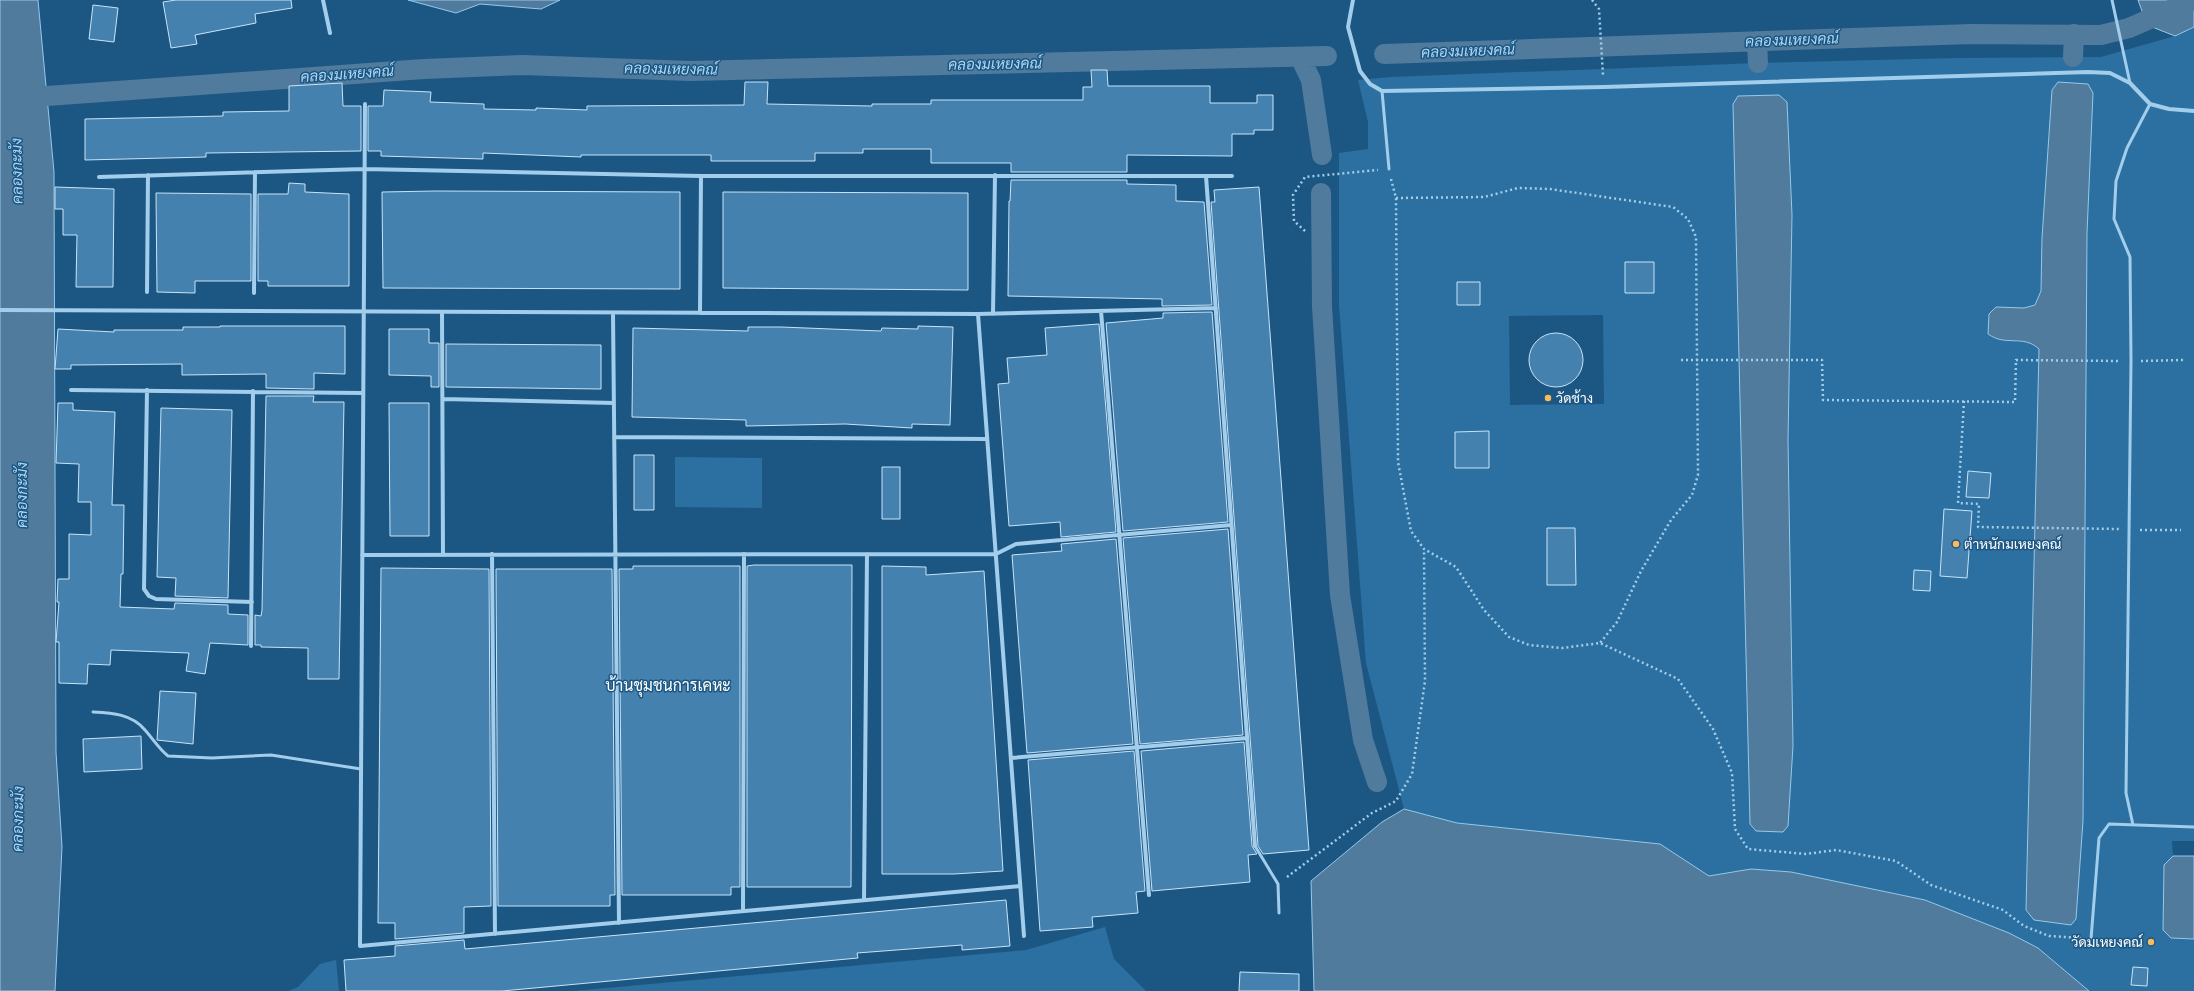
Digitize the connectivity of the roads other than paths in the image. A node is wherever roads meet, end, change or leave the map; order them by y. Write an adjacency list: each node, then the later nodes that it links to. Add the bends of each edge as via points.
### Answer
1 (323, 0): 4 (street)
2 (1353, 0): 6 (street, via 1348,27 1360,71 1370,84)
3 (2112, 0): 5 (lane)
4 (330, 33)
5 (2130, 83): 6 (street, via 2110,73 2048,72 1612,87); 8 (street)
6 (1382, 91): 11 (lane)
7 (365, 104): 10 (street)
8 (2150, 104): 9 (street); 54 (lane, via 2127,148 2116,181 2114,219 2130,257 2126,793)
9 (2194, 112)
10 (364, 169): 12 (street); 15 (street); 24 (street)
11 (1389, 169)
12 (255, 172): 13 (street); 20 (street)
13 (148, 175): 18 (street); 19 (street)
14 (995, 175): 15 (street); 16 (street); 29 (street)
15 (701, 176): 27 (street)
16 (1206, 176): 17 (street); 21 (street)
17 (1232, 176)
18 (99, 177)
19 (147, 292)
20 (254, 293)
21 (1216, 308): 23 (street); 38 (street)
22 (0, 310): 24 (street)
23 (1101, 311): 29 (street); 39 (street)
24 (364, 312): 25 (street); 33 (street)
25 (442, 312): 26 (street); 34 (street)
26 (613, 313): 27 (street); 35 (street)
27 (700, 313): 28 (street)
28 (978, 314): 29 (street); 37 (street)
29 (993, 314)
30 (71, 390): 31 (street)
31 (147, 390): 32 (street); 47 (street, via 144,589 156,600)
32 (254, 391): 33 (street); 47 (street)
33 (363, 392): 46 (street)
34 (443, 399): 35 (street); 40 (street)
35 (614, 404): 36 (street)
36 (614, 438): 37 (street); 42 (street)
37 (987, 439): 45 (street)
38 (1231, 525): 39 (street); 50 (street)
39 (1120, 535): 45 (street, via 1016,544); 51 (street)
40 (443, 554): 41 (street); 46 (street)
41 (492, 554): 42 (street); 63 (street)
42 (615, 554): 43 (street); 62 (street)
43 (744, 554): 44 (street); 60 (street)
44 (867, 554): 45 (street); 59 (street)
45 (996, 554): 52 (street)
46 (362, 555): 53 (street)
47 (252, 602): 48 (street)
48 (251, 646)
49 (93, 712): 53 (lane, via 114,713 132,719 144,728 168,756 212,758 271,755)
50 (1247, 738): 51 (street); 56 (street)
51 (1137, 747): 52 (street); 58 (street)
52 (1011, 758): 57 (street)
53 (361, 769): 63 (street, via 360,946)
54 (2133, 825): 55 (lane); 65 (lane, via 2109,824 2099,838)
55 (2194, 827)
56 (1255, 846): 61 (lane, via 1278,884)
57 (1020, 886): 59 (street); 64 (street)
58 (1149, 895)
59 (864, 900): 60 (street)
60 (743, 911): 62 (street)
61 (1279, 913)
62 (619, 923): 63 (street)
63 (495, 934)
64 (1024, 936)
65 (2091, 939)

